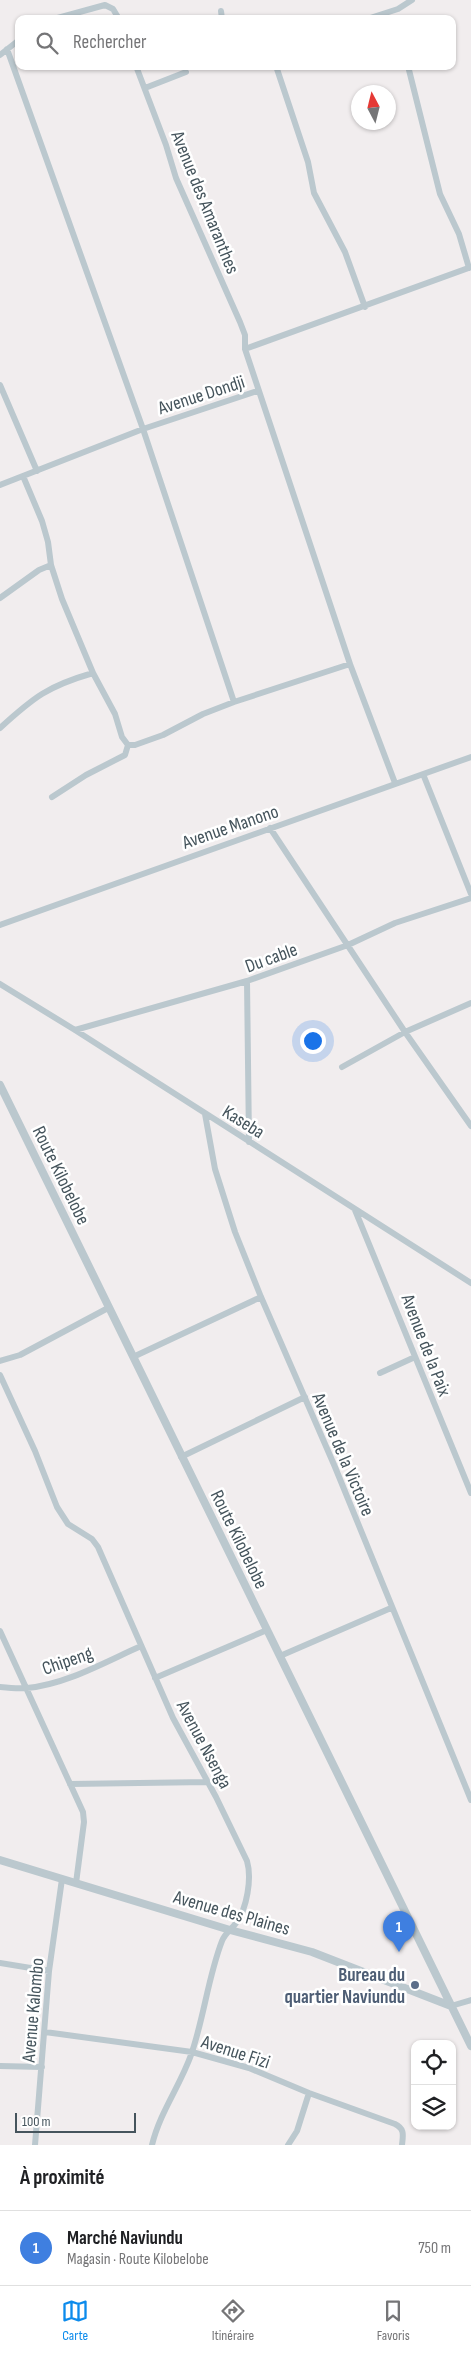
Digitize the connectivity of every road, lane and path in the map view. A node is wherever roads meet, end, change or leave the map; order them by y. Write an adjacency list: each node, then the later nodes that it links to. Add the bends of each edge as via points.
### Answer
1 (412, 0): 6 (street)
2 (221, 11): 5 (street)
3 (69, 15): 4 (street, via 105,5)
4 (117, 15)
5 (222, 15)
6 (392, 15)
7 (15, 43): 8 (street)
8 (7, 49): 9 (street); 20 (street)
9 (0, 55)
10 (138, 70): 14 (street, Avenue des Amaranthes)
11 (277, 70): 16 (street, via 308,162 314,193 345,252)
12 (409, 70): 15 (street, via 440,194)
13 (186, 72): 14 (street)
14 (145, 88): 17 (street, Avenue des Amaranthes, via 176,178 245,335)
15 (470, 267): 16 (street, Avenue Dondji)
16 (365, 307): 17 (street, Avenue Dondji)
17 (245, 349): 19 (street, Avenue Dondji)
18 (0, 385): 21 (street)
19 (258, 391): 20 (street, Avenue Dondji); 26 (street)
20 (143, 429): 21 (street, Avenue Dondji); 28 (street)
21 (37, 471): 22 (street, Avenue Dondji)
22 (23, 476): 23 (street, Avenue Dondji); 24 (street, via 44,527)
23 (0, 485)
24 (51, 565): 25 (street); 27 (street)
25 (0, 598)
26 (350, 664): 28 (street); 33 (street)
27 (93, 673): 29 (street, via 40,694); 30 (street)
28 (234, 702): 30 (street, via 163,735)
29 (0, 728)
30 (128, 745): 34 (street, via 125,755)
31 (471, 757): 32 (street, Avenue Manono)
32 (424, 774): 33 (street, Avenue Manono); 36 (street)
33 (395, 783): 35 (street, Avenue Manono)
34 (52, 797)
35 (270, 828): 38 (street, Avenue Manono); 39 (street)
36 (471, 894)
37 (471, 898): 39 (street, Du cable, via 395,923)
38 (0, 925)
39 (348, 945): 40 (street, Du cable); 44 (street)
40 (247, 981): 43 (street, Du cable); 49 (street)
41 (0, 984): 43 (street, Kaseba)
42 (471, 1003): 44 (street)
43 (76, 1030): 47 (street, Kaseba)
44 (405, 1032): 45 (street); 48 (street)
45 (342, 1067)
46 (0, 1085): 53 (street, Route Kilobelobe)
47 (205, 1114): 49 (street, Kaseba); 52 (street, Avenue de la Victoire, via 222,1192)
48 (471, 1126)
49 (250, 1142): 50 (street, Kaseba)
50 (355, 1209): 51 (street, Kaseba); 55 (street, Avenue de la Paix)
51 (471, 1283)
52 (260, 1297): 54 (street); 59 (street, Avenue de la Victoire)
53 (108, 1308): 54 (street, Route Kilobelobe); 56 (street, via 20,1355)
54 (133, 1357): 60 (street, Route Kilobelobe)
55 (415, 1357): 57 (street); 61 (street, Avenue de la Paix)
56 (0, 1361)
57 (380, 1373)
58 (0, 1375): 65 (street, Avenue Nsenga, via 57,1507 68,1524 95,1543)
59 (305, 1397): 60 (street); 62 (street, Avenue de la Victoire)
60 (181, 1457): 63 (street, Route Kilobelobe)
61 (471, 1493)
62 (391, 1608): 66 (street); 72 (street, Avenue de la Victoire)
63 (267, 1630): 66 (street, Route Kilobelobe); 67 (street)
64 (0, 1631): 69 (street)
65 (141, 1646): 67 (street, Avenue Nsenga); 69 (street, Chipeng, via 77,1675)
66 (280, 1656): 80 (street, Route Kilobelobe)
67 (155, 1678): 70 (street, Avenue Nsenga)
68 (0, 1688): 69 (street, Chipeng)
69 (26, 1688): 71 (street)
70 (208, 1782): 71 (street); 76 (street, Avenue Nsenga, via 250,1872 240,1917)
71 (70, 1784): 75 (street, via 84,1818)
72 (471, 1800)
73 (0, 1860): 74 (street, Avenue des Plaines)
74 (62, 1879): 75 (street, Avenue des Plaines); 78 (street, Avenue Kalombo)
75 (76, 1883): 76 (street, Avenue des Plaines)
76 (230, 1930): 80 (street, Avenue des Plaines, via 330,1958); 83 (street, Avenue Nsenga, via 222,1942)
77 (0, 1962): 78 (street)
78 (49, 1971): 81 (street, Avenue Kalombo)
79 (471, 2000): 80 (street)
80 (451, 2006): 82 (street, Route Kilobelobe)
81 (45, 2032): 83 (street, Avenue Fizi); 85 (street, Avenue Kalombo)
82 (471, 2046)
83 (192, 2052): 86 (street, Avenue Fizi, via 249,2068); 88 (street, Avenue Nsenga, via 158,2124)
84 (0, 2066): 85 (street)
85 (42, 2067): 87 (street, Avenue Kalombo)
86 (309, 2094): 89 (street, via 297,2131); 90 (street, Avenue Fizi, via 395,2124 402,2130)
87 (36, 2145)
88 (152, 2145)
89 (288, 2145)
90 (402, 2145)

